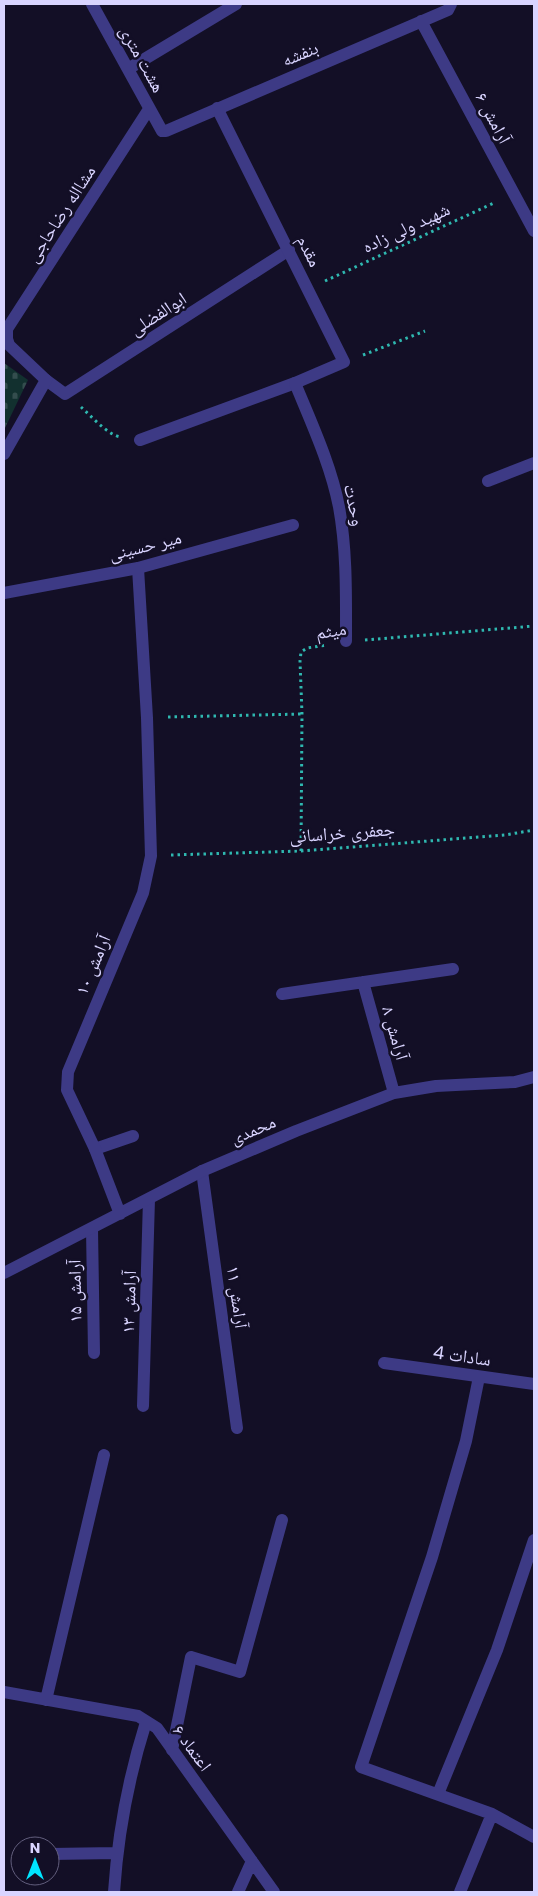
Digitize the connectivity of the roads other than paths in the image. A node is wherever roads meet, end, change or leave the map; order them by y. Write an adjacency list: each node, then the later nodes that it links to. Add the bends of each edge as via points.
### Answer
1 (92, 4): 5 (street, هشت متری)
2 (236, 4): 5 (street)
3 (451, 5): 4 (street, بنفشه, via 448,10)
4 (421, 21): 6 (street, بنفشه); 9 (street, آرامش ۶)
5 (128, 70): 7 (street, هشت متری)
6 (217, 108): 8 (street, بنفشه); 10 (street, مقدم)
7 (150, 109): 8 (street, هشت متری); 11 (street, مشااله رضاحاجی, via 7,329 9,345)
8 (162, 131)
9 (534, 231)
10 (289, 250): 11 (street, ابوالفضلی, via 65,394); 12 (street, مقدم, via 344,362)
11 (46, 380): 14 (street)
12 (295, 383): 13 (street); 20 (street, وحدت, via 339,506 345,572)
13 (140, 440)
14 (4, 454)
15 (534, 463): 16 (street)
16 (488, 481)
17 (293, 525): 18 (street, میر حسینی)
18 (138, 568): 19 (street, میر حسینی); 27 (street, آرامش ۱۰, via 151,856 143,893 68,1072 67,1090)
19 (4, 593)
20 (346, 641)
21 (453, 968): 22 (street)
22 (362, 982): 23 (street); 25 (street, آرامش ۸)
23 (282, 994)
24 (534, 1080): 25 (street, محمدی, via 436,1086)
25 (394, 1093): 28 (street, محمدی, via 296,1130)
26 (133, 1136): 27 (street)
27 (94, 1149): 30 (street, آرامش ۱۰)
28 (202, 1171): 29 (street, محمدی); 38 (street, آرامش ۱۱)
29 (150, 1199): 30 (street, محمدی); 37 (street, آرامش ۱۳)
30 (120, 1214): 31 (street, محمدی)
31 (92, 1229): 32 (street, محمدی); 33 (street, آرامش ۱۵)
32 (4, 1273)
33 (94, 1353)
34 (384, 1363): 35 (street, سادات 4)
35 (479, 1377): 36 (street, سادات 4); 46 (street, via 466,1441 432,1557 361,1767)
36 (534, 1384)
37 (143, 1406)
38 (237, 1428)
39 (104, 1455): 43 (street)
40 (282, 1520): 45 (street, via 240,1672 191,1657)
41 (534, 1540): 46 (street, via 497,1650)
42 (4, 1692): 43 (street, اعتماد ۶)
43 (46, 1700): 44 (street, اعتماد ۶, via 138,1716)
44 (146, 1722): 45 (street, اعتماد ۶, via 156,1728); 49 (street, via 132,1767)
45 (172, 1750): 51 (street, اعتماد ۶)
46 (438, 1794): 47 (street)
47 (492, 1814): 48 (street); 55 (street)
48 (534, 1837)
49 (117, 1853): 50 (street); 52 (street)
50 (60, 1854)
51 (252, 1862): 53 (street); 54 (street, اعتماد ۶)
52 (114, 1892)
53 (238, 1892)
54 (274, 1892)
55 (460, 1892)

